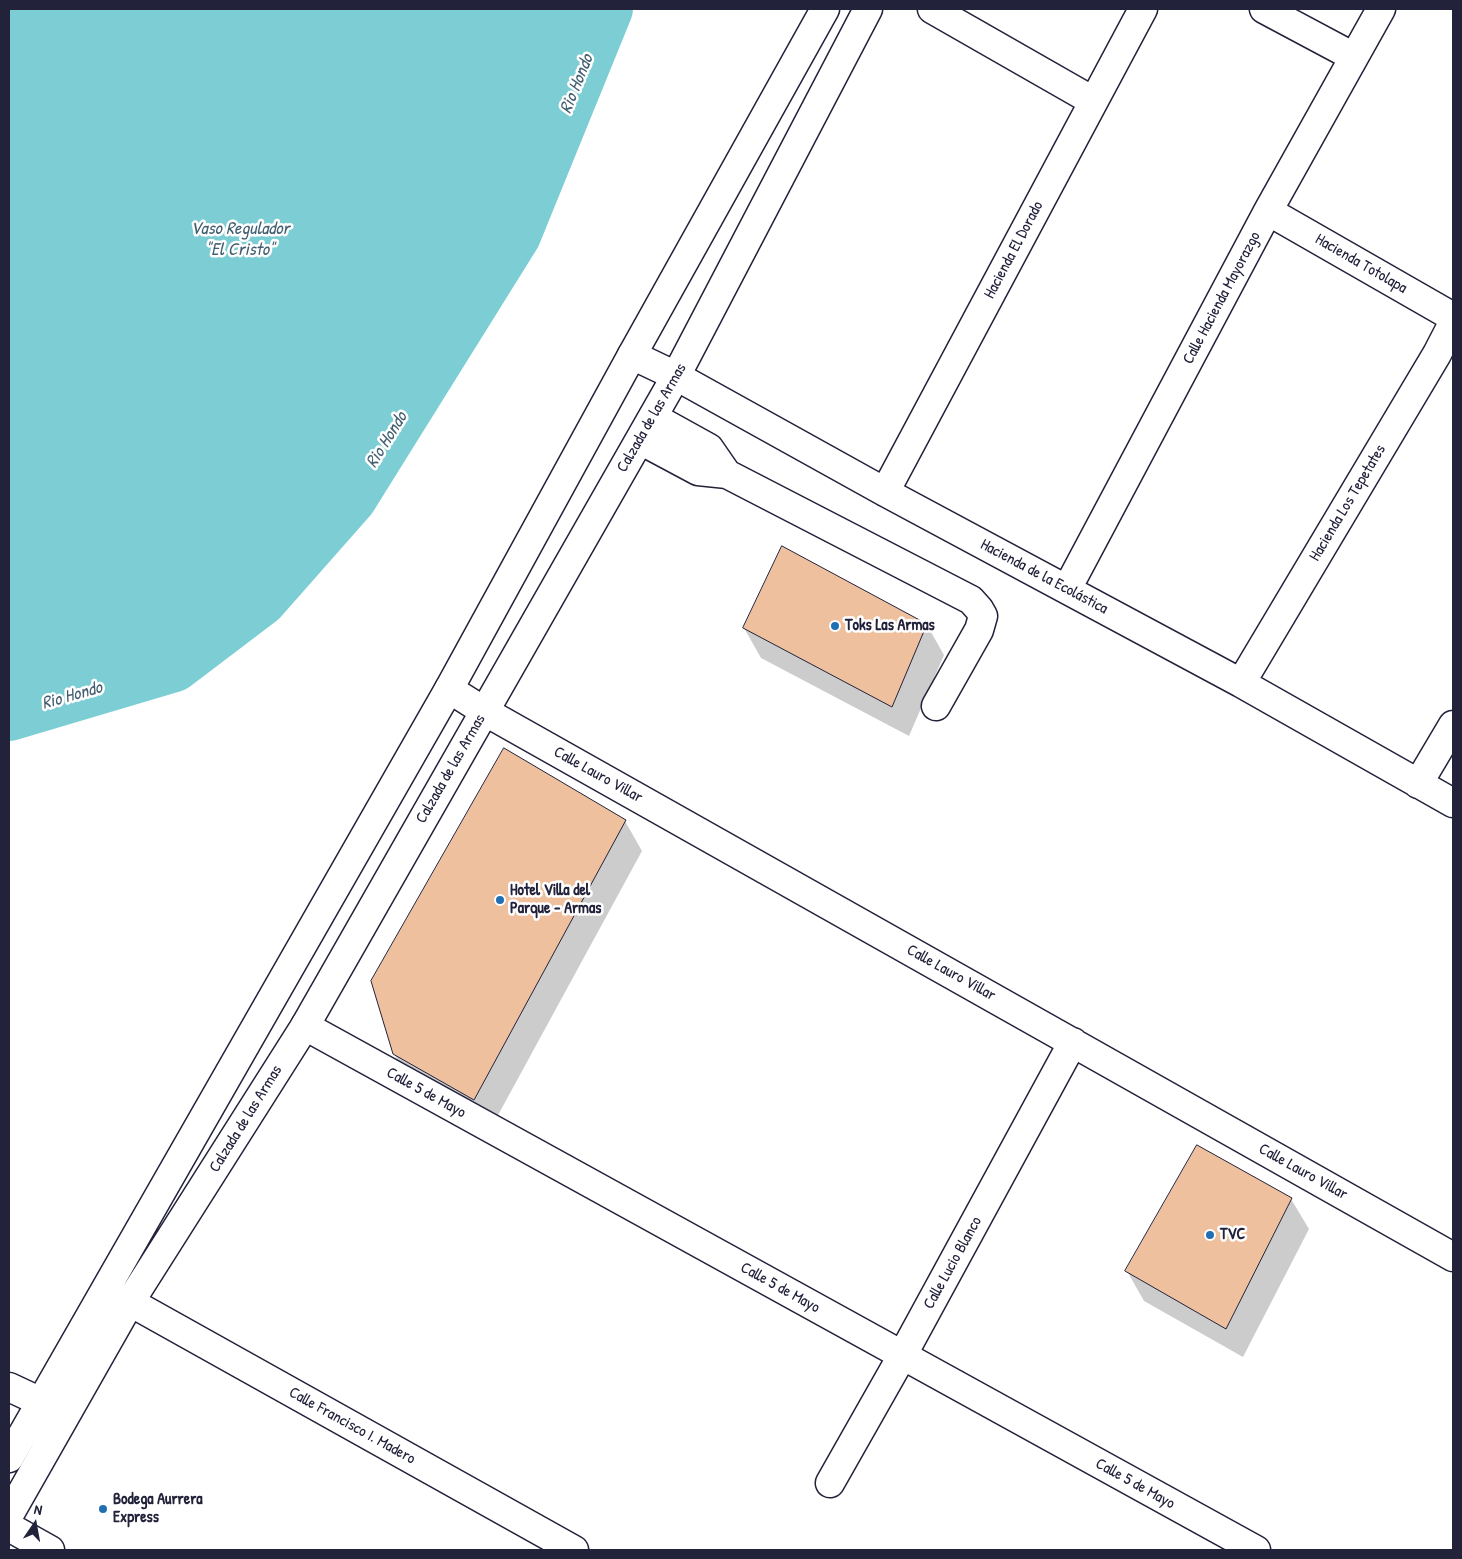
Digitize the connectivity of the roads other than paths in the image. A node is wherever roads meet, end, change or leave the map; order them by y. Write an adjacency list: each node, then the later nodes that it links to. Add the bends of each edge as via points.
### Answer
1 (825, 9): 12 (street)
2 (868, 9): 13 (street, Calzada de las Armas)
3 (932, 9): 8 (street)
4 (1143, 9): 8 (street, Hacienda El Dorado)
5 (1264, 9): 7 (street)
6 (1381, 9): 7 (street, Calle Hacienda Mayorazgo)
7 (1354, 57): 9 (street, Calle Hacienda Mayorazgo)
8 (1093, 101): 17 (street, Hacienda El Dorado)
9 (1268, 210): 10 (street, Hacienda Totolapa); 18 (street, Calle Hacienda Mayorazgo)
10 (1453, 317)
11 (1453, 323): 19 (street, Hacienda Los Tepetates)
12 (632, 355): 13 (street, Hacienda de la Ecolástica); 20 (street)
13 (676, 376): 14 (street, Calzada de las Armas); 17 (street, Hacienda de la Ecolástica)
14 (653, 416): 15 (street, Calzada de las Armas); 16 (street)
15 (640, 440): 16 (street); 22 (street, Calzada de las Armas)
16 (704, 459): 21 (street, via 727,474 971,600 983,616 979,630)
17 (886, 492): 18 (street, Hacienda de la Ecolástica)
18 (1067, 589): 19 (street, Hacienda de la Ecolástica)
19 (1241, 683): 24 (street, Hacienda de la Ecolástica)
20 (449, 689): 22 (street, Calle Lauro Villar); 32 (street)
21 (936, 706)
22 (484, 711): 26 (street, Calzada de las Armas); 27 (street, Calle Lauro Villar)
23 (1453, 725): 24 (street)
24 (1418, 784): 25 (street, Hacienda de la Ecolástica)
25 (1453, 804)
26 (305, 1026): 29 (street, Calzada de las Armas); 30 (street, Calle 5 de Mayo)
27 (1073, 1042): 28 (street, Calle Lauro Villar); 30 (street, Calle Lucio Blanco)
28 (1453, 1257)
29 (130, 1302): 35 (street, Calzada de las Armas); 38 (street, Calle Francisco I. Madero)
30 (902, 1356): 34 (street, Calle Lucio Blanco); 39 (street, Calle 5 de Mayo)
31 (9, 1387): 32 (street)
32 (41, 1402): 33 (street)
33 (9, 1458)
34 (830, 1483)
35 (9, 1515)
36 (9, 1527): 37 (street)
37 (50, 1550)
38 (574, 1550)
39 (1256, 1550)

